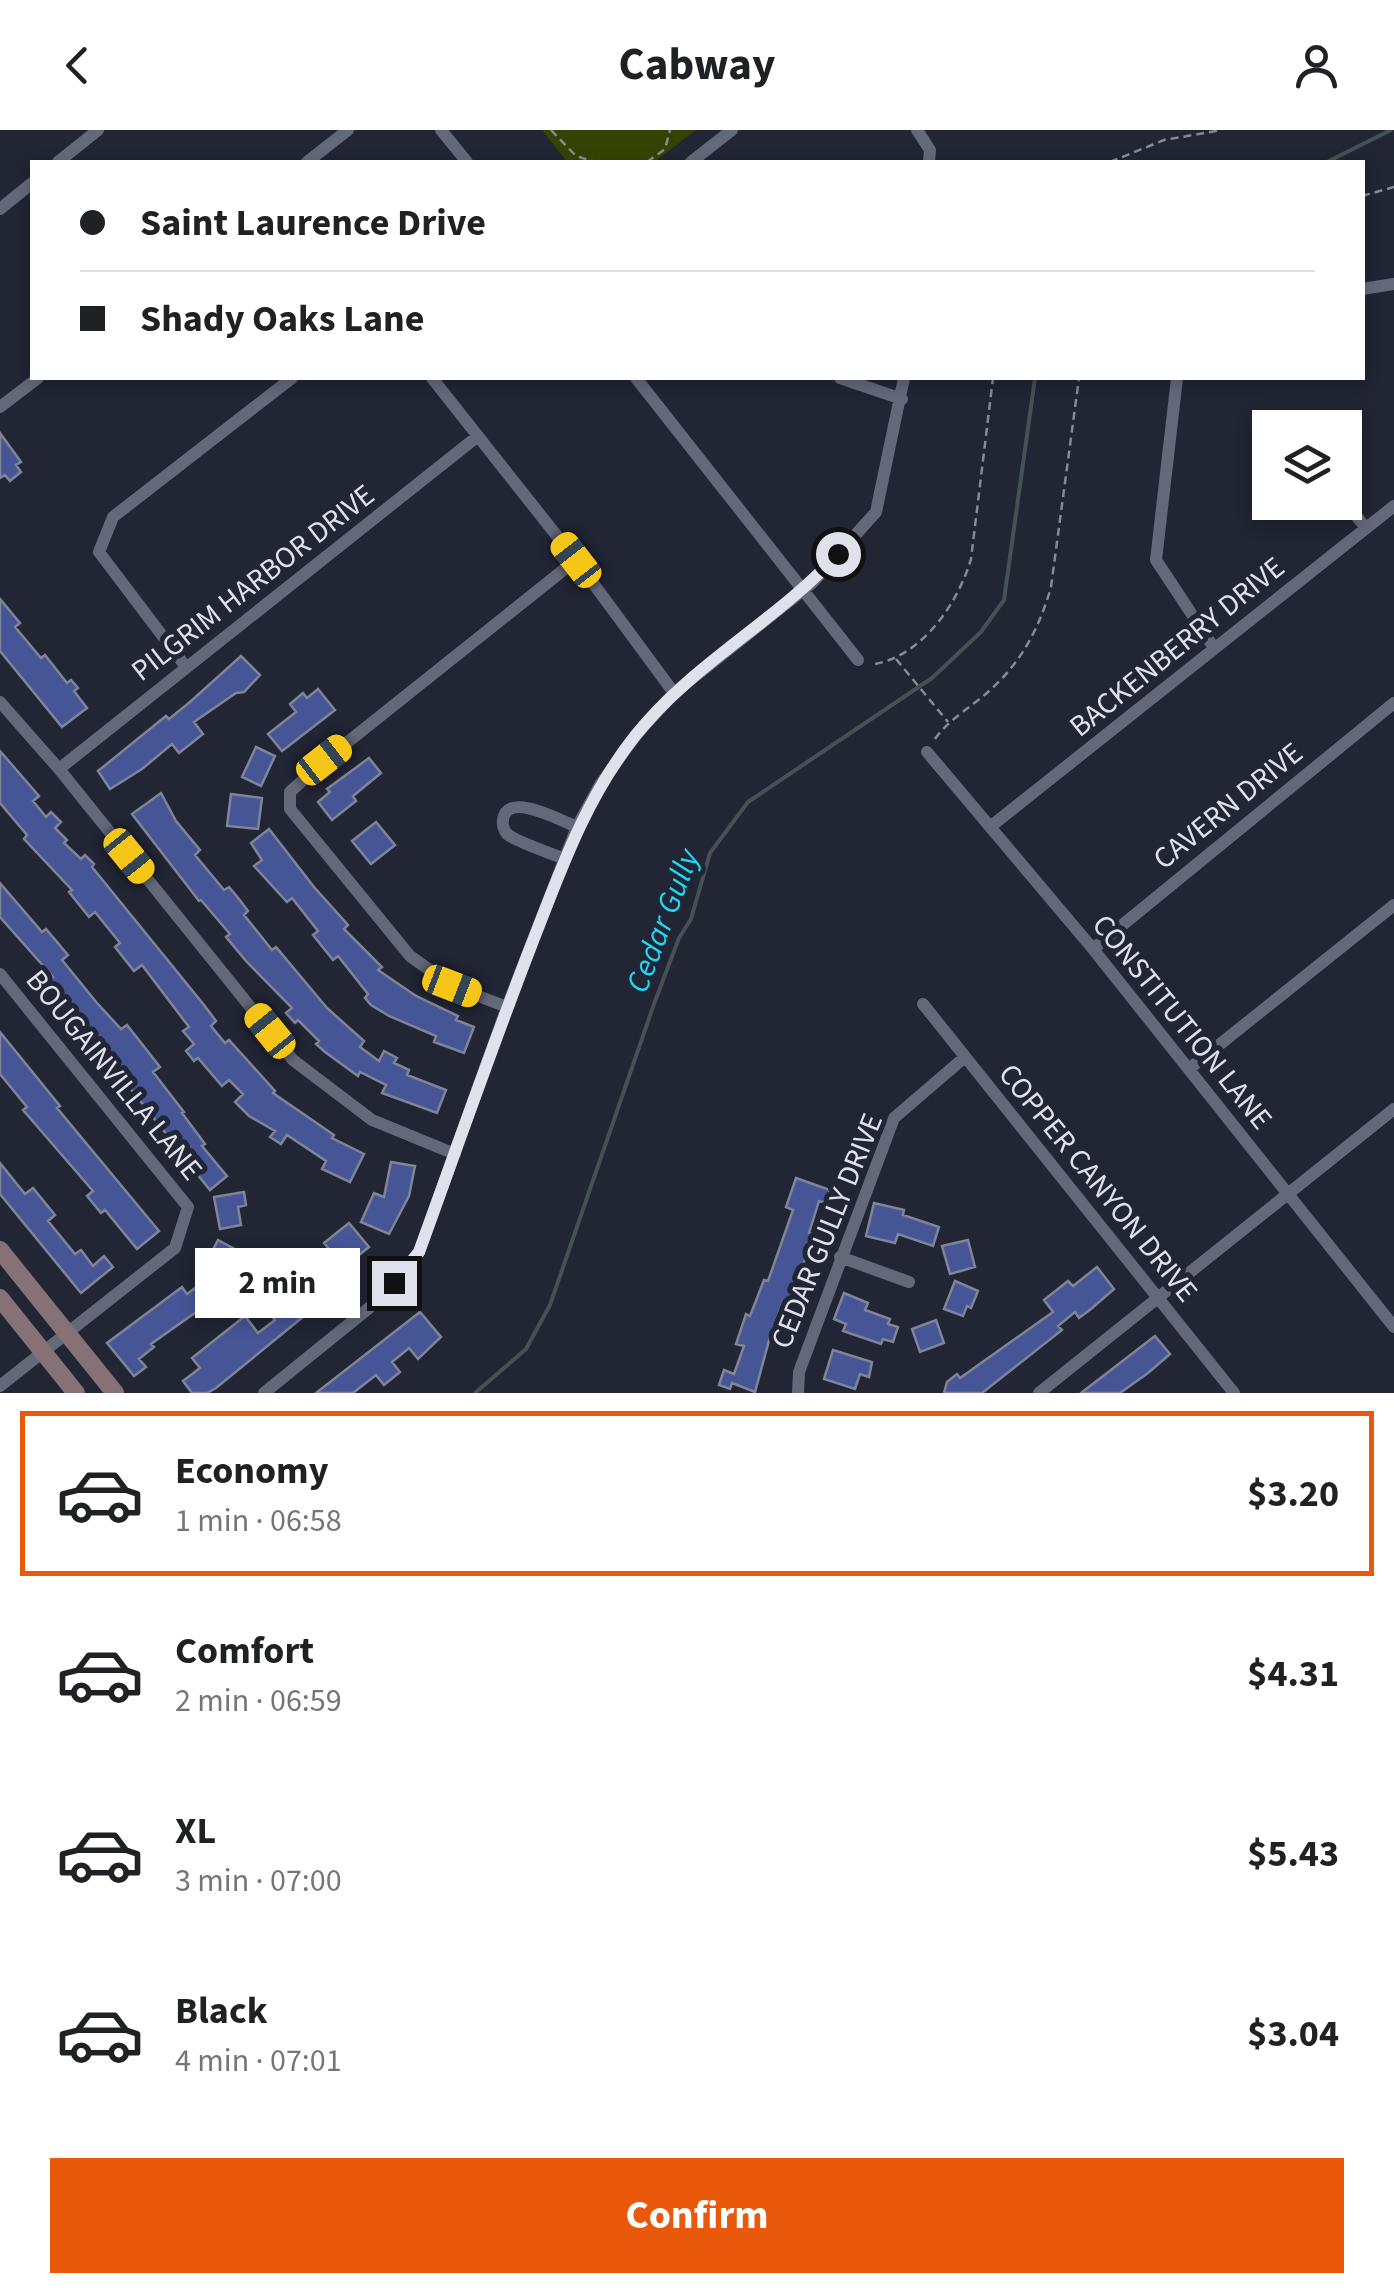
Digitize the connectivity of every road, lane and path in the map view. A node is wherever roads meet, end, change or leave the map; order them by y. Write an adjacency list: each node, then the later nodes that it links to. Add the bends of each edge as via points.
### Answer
1 (98, 130): 9 (street)
2 (348, 130): 10 (street)
3 (441, 130): 11 (street)
4 (551, 130): 12 (path)
5 (670, 130): 13 (path, via 665,149)
6 (732, 130): 14 (street)
7 (917, 130): 15 (street, via 930,150)
8 (1222, 130): 16 (path, via 1164,140)
9 (60, 160)
10 (310, 160)
11 (464, 160)
12 (588, 160)
13 (650, 160)
14 (694, 160)
15 (928, 160)
16 (1115, 160)
17 (30, 185): 20 (street)
18 (1394, 187): 19 (path)
19 (1365, 195)
20 (0, 209)
21 (1394, 284): 22 (street)
22 (1365, 289)
23 (35, 380): 33 (street)
24 (289, 380): 44 (street, via 113,518 99,552)
25 (434, 380): 34 (street)
26 (638, 380): 39 (street)
27 (846, 380): 32 (street)
28 (904, 380): 32 (street)
29 (993, 380): 41 (path, via 964,584 941,620)
30 (1079, 380): 48 (path, via 1044,610 1014,665)
31 (1178, 380): 40 (street, via 1156,560)
32 (902, 399): 39 (street, via 876,512)
33 (0, 408)
34 (478, 436): 38 (street); 44 (street, PILGRIM HARBOR DRIVE)
35 (1394, 506): 37 (street, BACKENBERRY DRIVE)
36 (1360, 520): 37 (street)
37 (1366, 528): 40 (street, BACKENBERRY DRIVE)
38 (576, 560): 45 (street); 59 (street, via 290,792 290,809 410,956 452,986)
39 (802, 591): 42 (street); 45 (street)
40 (1214, 648): 52 (street, BACKENBERRY DRIVE)
41 (895, 658): 43 (path); 48 (path)
42 (858, 660)
43 (875, 664)
44 (186, 667): 51 (street, PILGRIM HARBOR DRIVE)
45 (674, 692): 53 (street, via 600,785)
46 (0, 702): 51 (street)
47 (1394, 703): 56 (street, CAVERN DRIVE)
48 (950, 724): 49 (path)
49 (935, 739)
50 (927, 752): 52 (street, CONSTITUTION LANE)
51 (59, 769): 63 (street, via 293,1060 372,1120)
52 (990, 826): 56 (street, CONSTITUTION LANE)
53 (577, 827): 54 (street); 54 (street, via 521,806 503,815 507,834)
54 (566, 858): 59 (street)
55 (1394, 905): 61 (street)
56 (1092, 948): 61 (street, CONSTITUTION LANE)
57 (0, 974): 73 (street, BOUGAINVILLA LANE, via 188,1207 175,1248)
58 (923, 1004): 60 (street, COPPER CANYON DRIVE)
59 (507, 1007): 63 (street)
60 (965, 1057): 66 (street, CEDAR GULLY DRIVE, via 894,1118); 70 (street, COPPER CANYON DRIVE)
61 (1189, 1069): 64 (street, CONSTITUTION LANE)
62 (1394, 1109): 64 (street)
63 (456, 1154): 68 (street, via 419,1252)
64 (1288, 1194): 70 (street); 72 (street, CONSTITUTION LANE)
65 (0, 1250): 73 (main road)
66 (840, 1257): 67 (street); 79 (street, CEDAR GULLY DRIVE, via 799,1372)
67 (909, 1282)
68 (394, 1283)
69 (0, 1298): 74 (main road)
70 (1158, 1298): 80 (street); 81 (street, COPPER CANYON DRIVE)
71 (369, 1308): 78 (street)
72 (1392, 1318)
73 (67, 1334): 74 (street); 77 (main road)
74 (44, 1351): 75 (street); 76 (main road)
75 (0, 1386)
76 (76, 1393)
77 (115, 1393)
78 (264, 1393)
79 (798, 1393)
80 (1038, 1393)
81 (1234, 1393)

